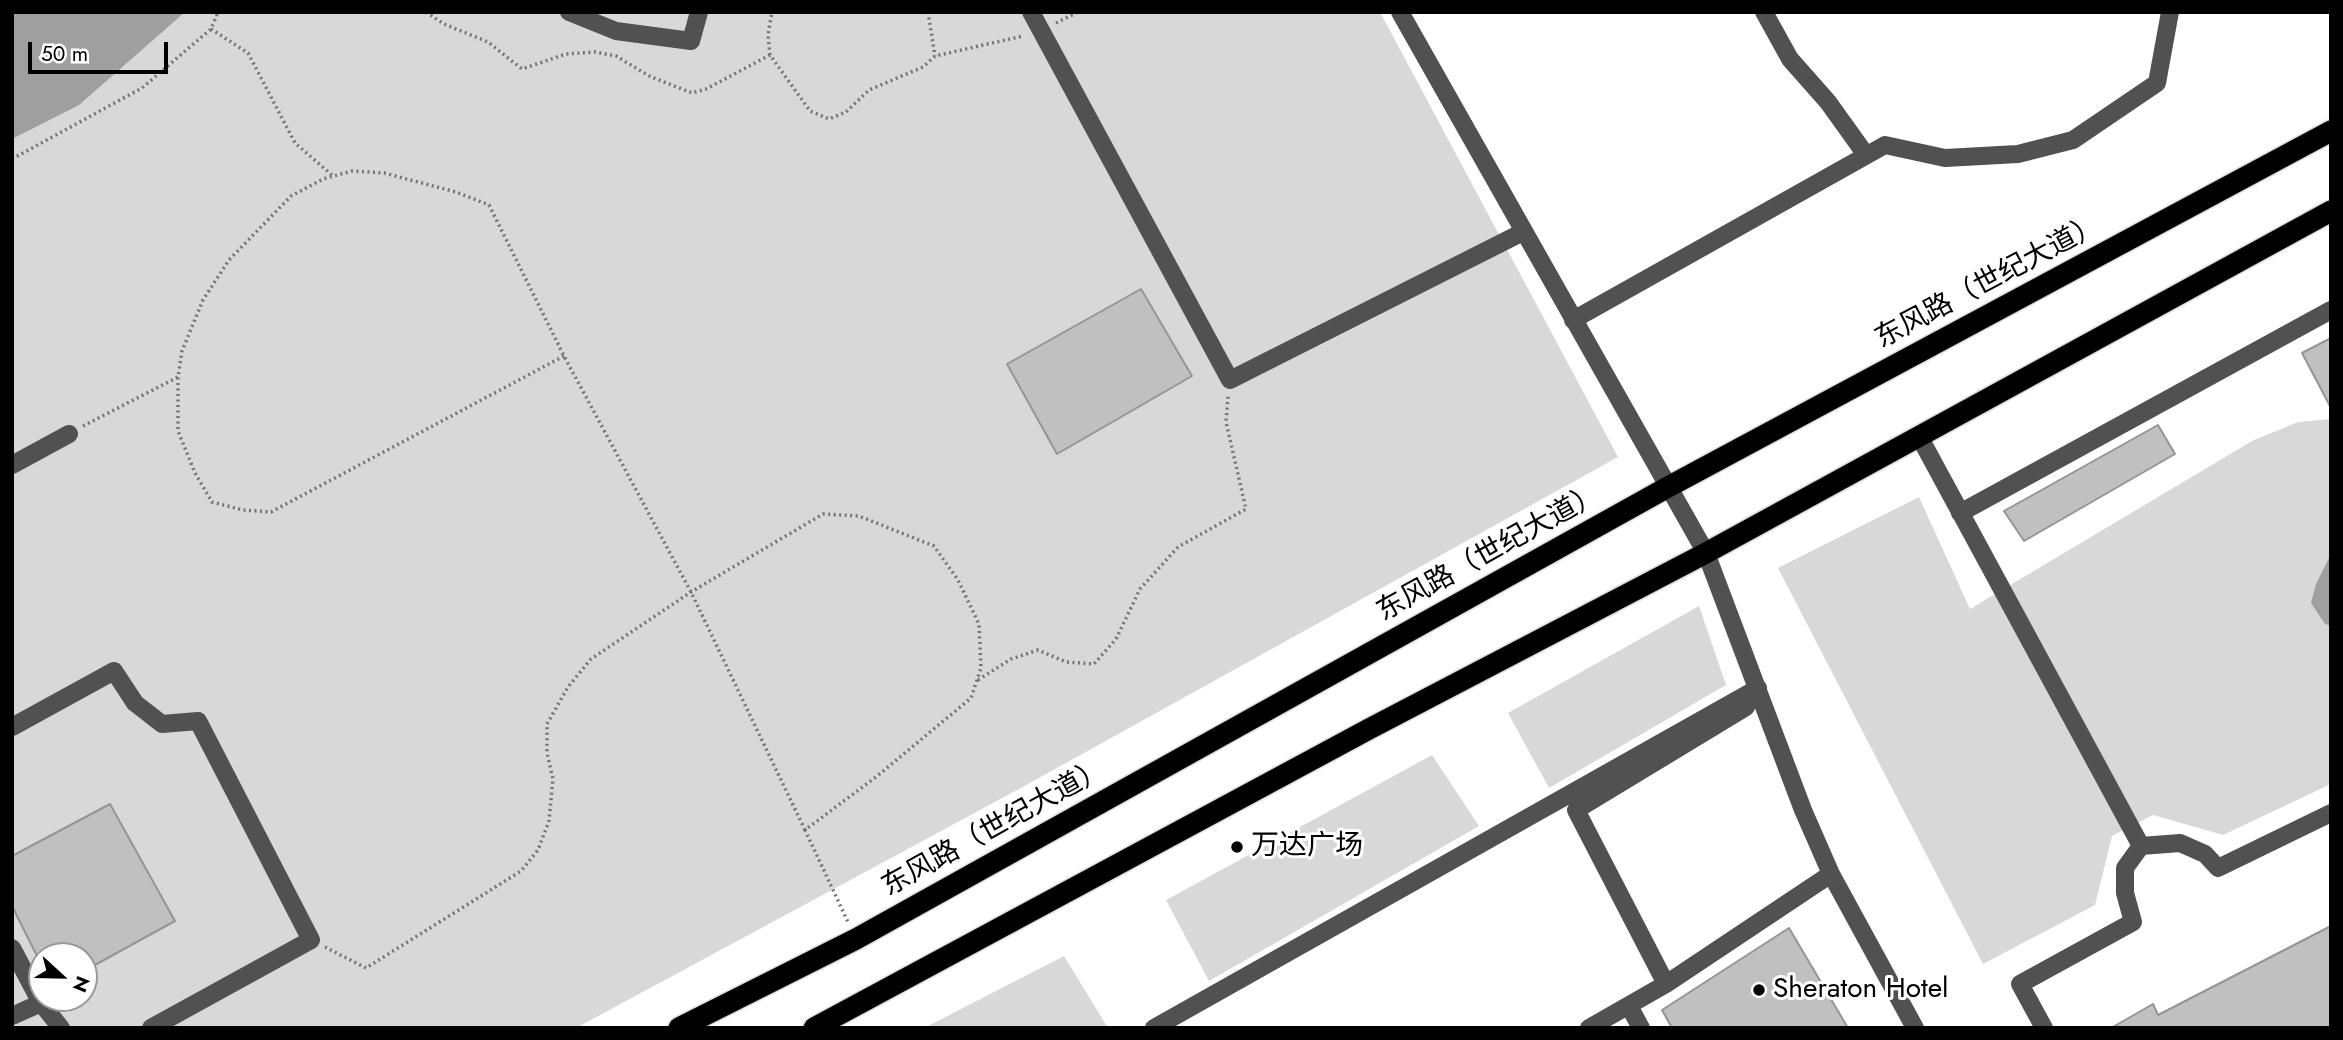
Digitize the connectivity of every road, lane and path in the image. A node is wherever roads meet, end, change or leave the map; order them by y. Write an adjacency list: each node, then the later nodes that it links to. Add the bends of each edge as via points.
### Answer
1 (218, 12): 12 (path)
2 (426, 12): 14 (path, via 488,42 522,69 566,54 595,52 616,56 651,77 692,93)
3 (569, 12): 4 (street, via 616,31 691,41)
4 (699, 12)
5 (772, 12): 14 (path)
6 (928, 12): 15 (path)
7 (1031, 12): 13 (street)
8 (1079, 12): 13 (path)
9 (1400, 12): 21 (street)
10 (1764, 12): 17 (street, via 1790,59)
11 (2170, 12): 17 (street, via 2157,83 2073,140 2018,154 1945,158 1885,145)
12 (211, 29): 18 (path, via 142,88); 19 (path, via 247,53 295,143)
13 (1041, 31): 15 (path); 26 (street)
14 (770, 55): 15 (path, via 810,111 829,119 846,112 869,90 923,67)
15 (935, 56)
16 (2331, 131): 30 (highway, 东风路（世纪大道）)
17 (1866, 155): 23 (street)
18 (12, 159)
19 (333, 176): 24 (path, via 352,171 384,173 456,191 489,205); 25 (path, via 291,196 229,260 203,300 182,351)
20 (2331, 211): 28 (highway)
21 (1522, 232): 23 (street); 26 (street)
22 (2331, 310): 31 (street)
23 (1573, 320): 30 (street)
24 (564, 356): 25 (path, via 271,512 212,502 178,431); 33 (path)
25 (178, 377): 27 (path)
26 (1230, 380): 34 (path, via 1226,422 1246,509 1178,547 1140,589 1116,639 1094,664 1066,662 1038,650 1011,659)
27 (69, 434): 29 (street)
28 (1919, 436): 31 (street); 32 (highway)
29 (12, 464)
30 (1668, 486): 32 (street); 41 (highway, 东风路（世纪大道）)
31 (1960, 513): 39 (street)
32 (1706, 554): 35 (street); 53 (highway, via 1369,729)
33 (691, 592): 34 (path, via 823,514 859,516 934,546 958,580 979,624 981,668); 38 (path); 42 (path, via 592,659 568,687 547,724 552,779 549,821 538,850 521,871 366,968)
34 (976, 681): 38 (path, via 971,698)
35 (1760, 693): 40 (street); 45 (street, via 1576,810); 54 (street)
36 (12, 727): 42 (street, via 114,671 135,703 162,724 198,721)
37 (2331, 813): 39 (street, via 2218,867 2205,854 2180,843)
38 (805, 830): 41 (path)
39 (2141, 846): 58 (street, via 2125,868 2125,893 2133,922 2020,984)
40 (1831, 874): 45 (street); 57 (street)
41 (856, 939): 52 (highway, 东风路（世纪大道）)
42 (311, 940): 51 (street)
43 (12, 948): 44 (street)
44 (28, 978)
45 (1666, 984): 46 (street)
46 (1629, 1006): 55 (street); 56 (street)
47 (28, 1009): 49 (street)
48 (48, 1012): 50 (street)
49 (12, 1016)
50 (61, 1028)
51 (151, 1028)
52 (679, 1028)
53 (814, 1028)
54 (1154, 1028)
55 (1589, 1028)
56 (1641, 1028)
57 (1915, 1028)
58 (2044, 1028)

